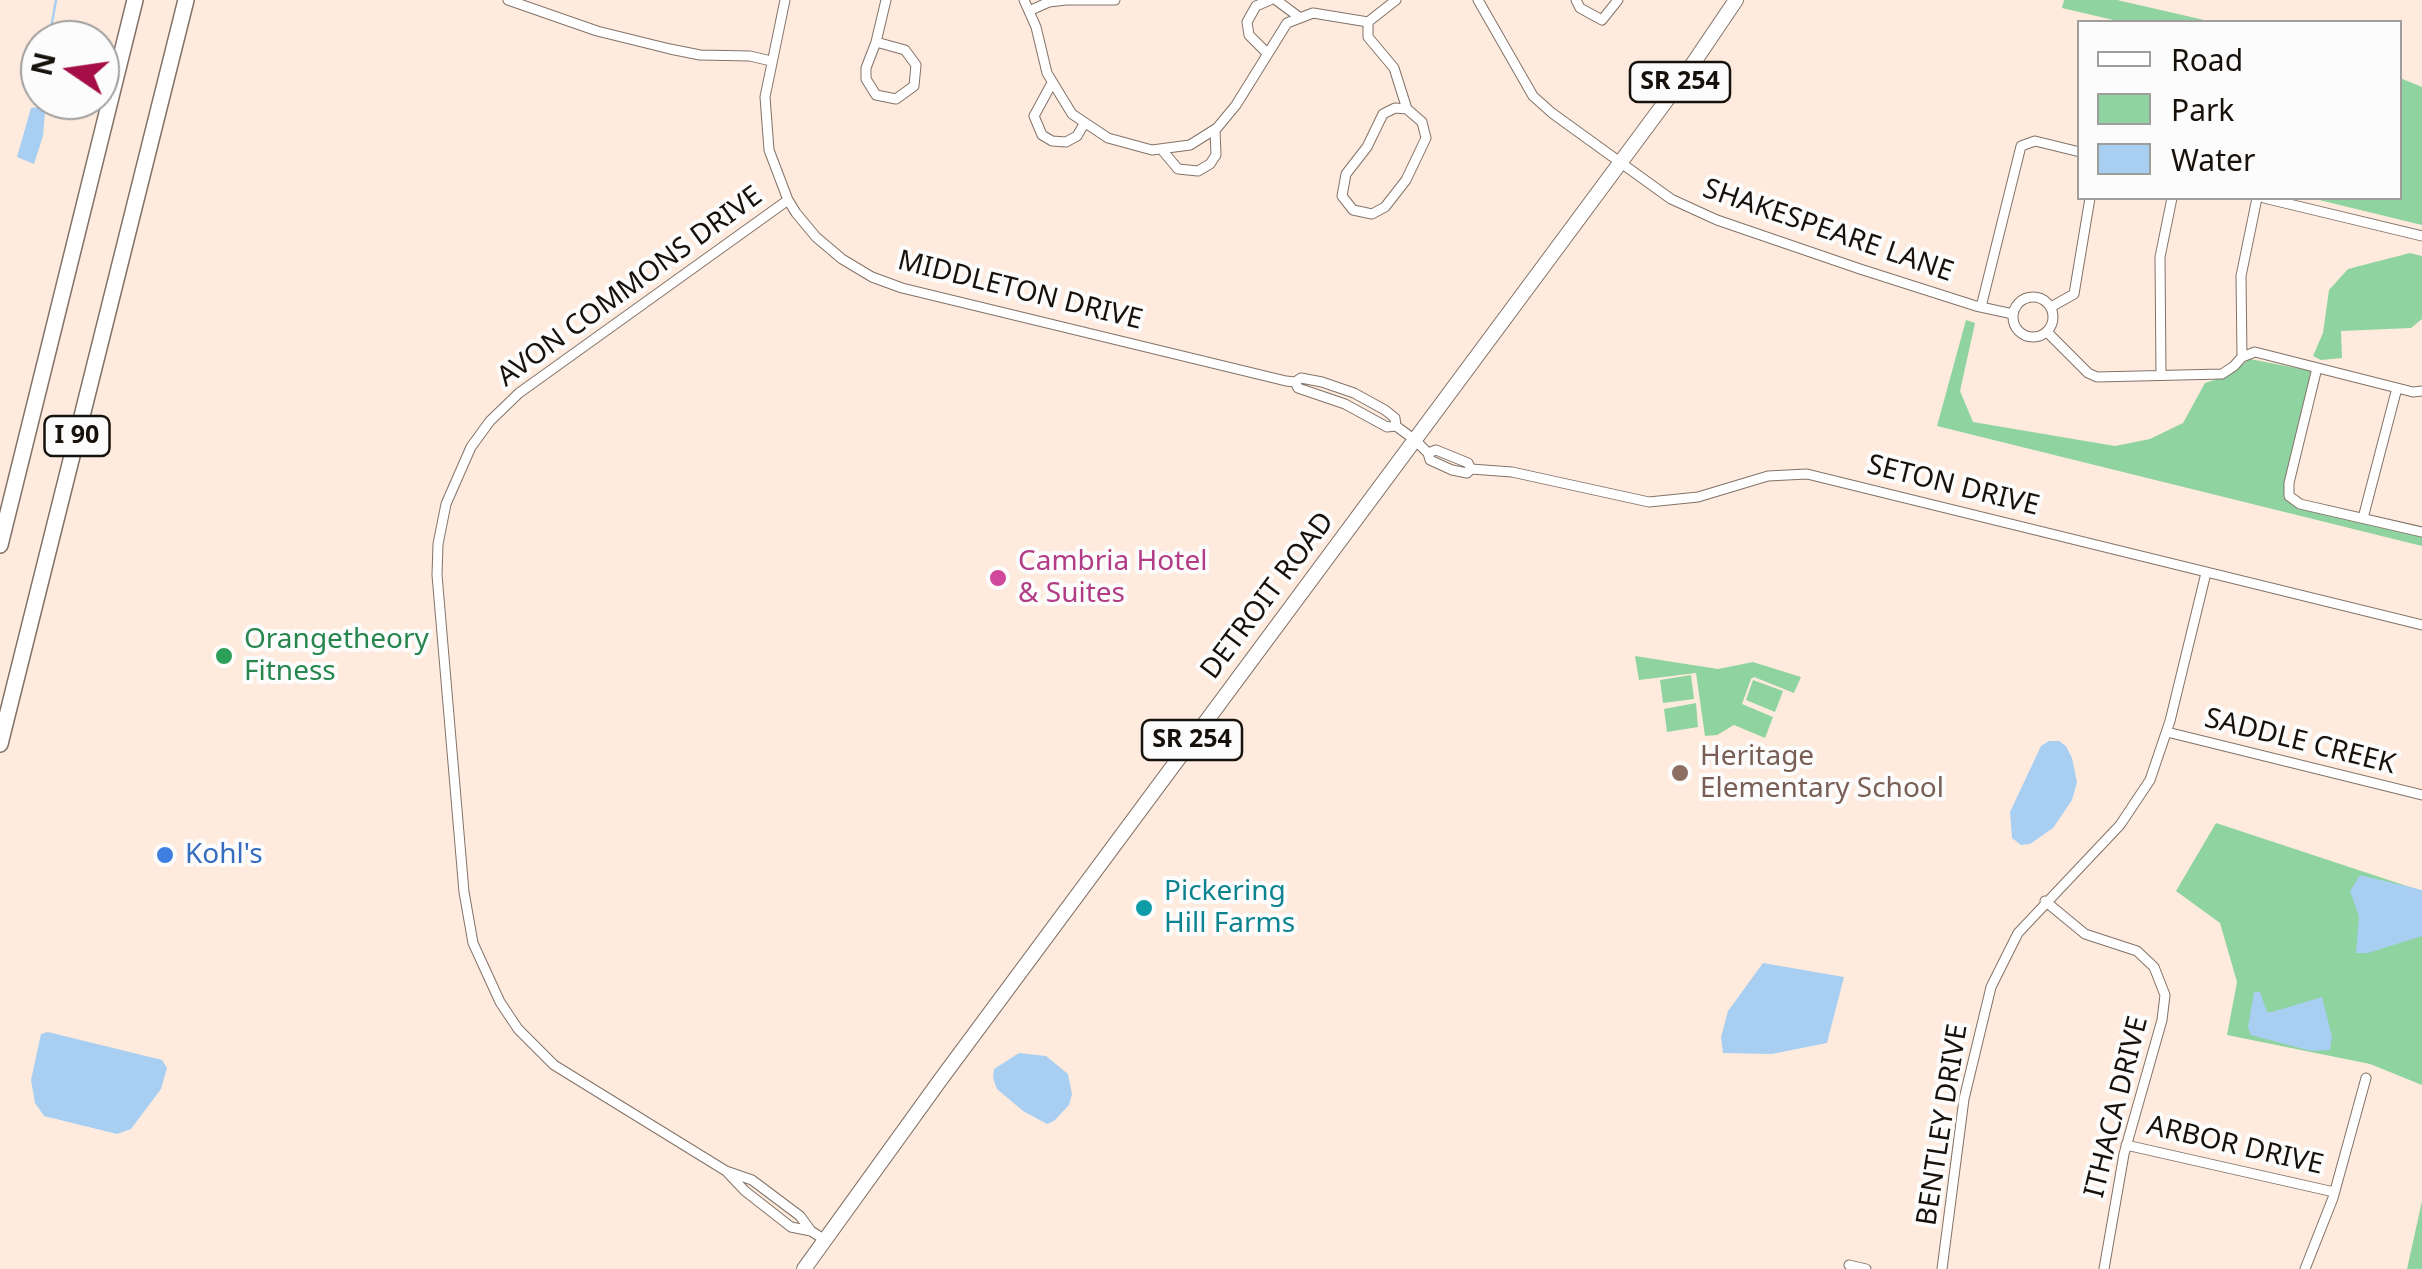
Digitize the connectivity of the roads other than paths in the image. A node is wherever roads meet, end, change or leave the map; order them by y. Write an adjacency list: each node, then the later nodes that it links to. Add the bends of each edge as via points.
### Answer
1 (135, 0): 47 (highway, I 90)
2 (186, 0): 51 (highway, I 90)
3 (508, 0): 21 (street, via 597,32 700,55)
4 (785, 0): 21 (street, MIDDLETON DRIVE)
5 (886, 0): 19 (street)
6 (1024, 0): 16 (street)
7 (1066, 0): 8 (street); 16 (street)
8 (1076, 0): 9 (street)
9 (1115, 0)
10 (1273, 0): 17 (street); 20 (street, via 1256,6 1246,22)
11 (1396, 0): 18 (street)
12 (1478, 0): 28 (street, SHAKESPEARE LANE, via 1533,96)
13 (1576, 0): 14 (street, via 1602,20)
14 (1618, 0)
15 (1736, 0): 28 (main road, DETROIT ROAD / SR 254)
16 (1029, 11): 22 (street)
17 (1299, 17): 18 (street, via 1322,12); 20 (street)
18 (1368, 22): 23 (street, via 1368,38 1394,68)
19 (876, 42): 19 (street, via 866,80 876,95 896,100 914,86 916,66 904,50)
20 (1267, 53): 25 (street)
21 (771, 62): 29 (street, MIDDLETON DRIVE, via 765,122)
22 (1052, 84): 24 (street); 24 (street, via 1034,116 1042,135 1066,142)
23 (1408, 108): 23 (street, via 1426,138 1406,180 1379,212 1353,210 1342,196 1346,174 1383,114)
24 (1084, 124): 26 (street, via 1119,143)
25 (1215, 130): 26 (street, via 1190,145); 26 (street, via 1216,155 1198,171 1178,169)
26 (1162, 150)
27 (2077, 151): 35 (street, via 2034,141 2021,146)
28 (1621, 162): 35 (street, SHAKESPEARE LANE, via 1671,199 1717,220); 44 (main road, DETROIT ROAD / SR 254)
29 (788, 200): 44 (street, MIDDLETON DRIVE, via 827,247 887,283 1295,382); 57 (street, AVON COMMONS DRIVE, via 504,406 455,479 437,576 464,892 487,978 518,1029 554,1064 726,1171 752,1180)
30 (2090, 200): 36 (street, via 2074,294)
31 (2172, 200): 41 (street, via 2160,257)
32 (2260, 200): 39 (street, via 2241,276)
33 (2269, 200): 34 (street)
34 (2422, 236)
35 (1981, 307): 37 (street, SHAKESPEARE LANE)
36 (2050, 307): 37 (street, SHAKESPEARE LANE, via 2028,297); 38 (street)
37 (2012, 314): 38 (street, SHAKESPEARE LANE, via 2024,335)
38 (2047, 332): 41 (street, via 2088,373)
39 (2242, 357): 40 (street, via 2255,352); 41 (street, via 2222,374)
40 (2317, 368): 42 (street); 45 (street, via 2289,496)
41 (2162, 375)
42 (2397, 388): 43 (street); 45 (street)
43 (2422, 392)
44 (1415, 440): 48 (street, SETON DRIVE, via 1430,460 1452,470 1512,472 1640,502 1807,474); 57 (main road, DETROIT ROAD / SR 254)
45 (2363, 518): 46 (street)
46 (2422, 532)
47 (0, 546)
48 (2206, 573): 49 (street, SETON DRIVE); 50 (street, BENTLEY DRIVE)
49 (2422, 624)
50 (2167, 732): 52 (street, SADDLE CREEK); 53 (street, BENTLEY DRIVE, via 2141,798)
51 (0, 744)
52 (2422, 795)
53 (2046, 901): 55 (street, ITHACA DRIVE, via 2085,934 2137,951 2162,983 2162,1020); 61 (street, BENTLEY DRIVE, via 2010,945 1989,994 1964,1099)
54 (2366, 1078): 56 (street)
55 (2126, 1144): 56 (street, ARBOR DRIVE); 62 (street, ITHACA DRIVE)
56 (2334, 1192): 63 (street)
57 (825, 1240): 59 (main road, DETROIT ROAD / SR 254)
58 (1849, 1266): 60 (street)
59 (804, 1269)
60 (1866, 1269)
61 (1942, 1269)
62 (2104, 1269)
63 (2305, 1269)

